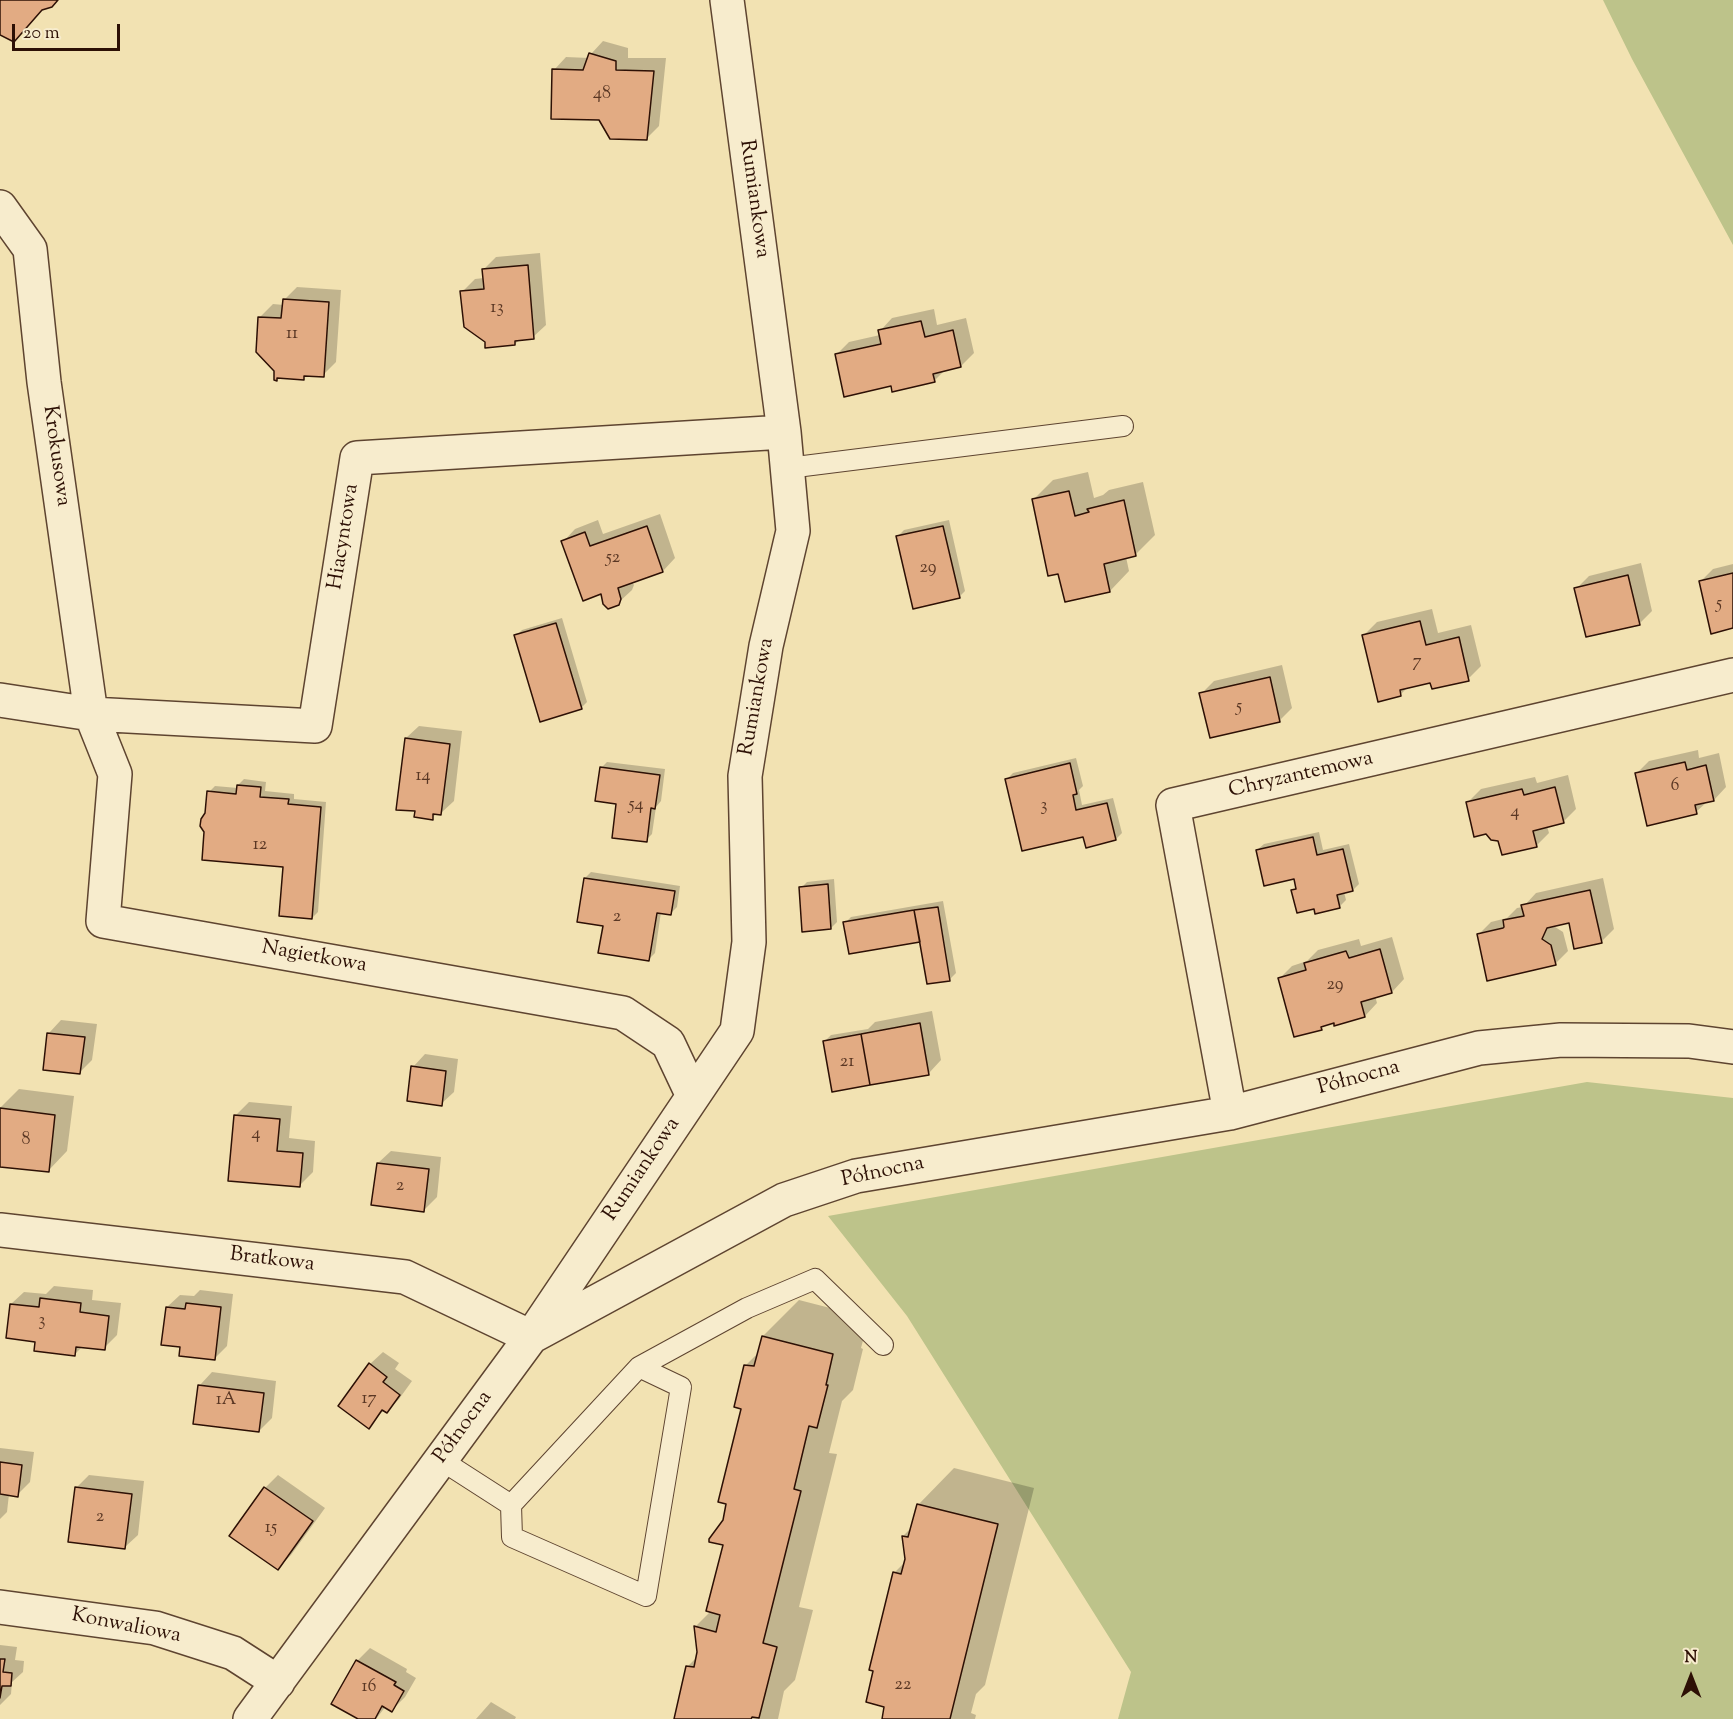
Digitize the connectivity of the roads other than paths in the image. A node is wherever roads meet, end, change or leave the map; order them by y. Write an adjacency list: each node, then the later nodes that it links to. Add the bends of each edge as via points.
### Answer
1 (727, 0): 4 (street, Rumiankowa)
2 (0, 207): 8 (street, Krokusowa, via 30,249 44,382)
3 (1123, 426): 5 (lane)
4 (784, 432): 5 (street, Rumiankowa); 8 (street, Hiacyntowa, via 357,458 315,726)
5 (788, 468): 10 (street, Rumiankowa, via 793,531 766,646 745,776 749,942 737,1031)
6 (1733, 675): 11 (street, Chryzantemowa, via 1173,805)
7 (0, 700): 8 (street, Hiacyntowa)
8 (91, 714): 10 (street, Nagietkowa, via 115,774 103,921 623,1013 668,1043)
9 (1733, 1047): 11 (street, Północna, via 1689,1041 1561,1040 1479,1048)
10 (693, 1096): 13 (street, Rumiankowa)
11 (1230, 1113): 13 (street, Północna, via 856,1176 784,1200)
12 (0, 1230): 13 (street, Bratkowa, via 405,1277)
13 (531, 1337): 16 (street, Północna)
14 (883, 1345): 15 (lane, via 815,1279 747,1308)
15 (639, 1367): 17 (lane); 17 (lane, via 681,1387 646,1596 512,1537)
16 (441, 1460): 17 (lane); 19 (street, Północna)
17 (511, 1505)
18 (0, 1607): 19 (street, Konwaliowa, via 155,1628 233,1653)
19 (278, 1682): 20 (street, Północna)
20 (250, 1719)

